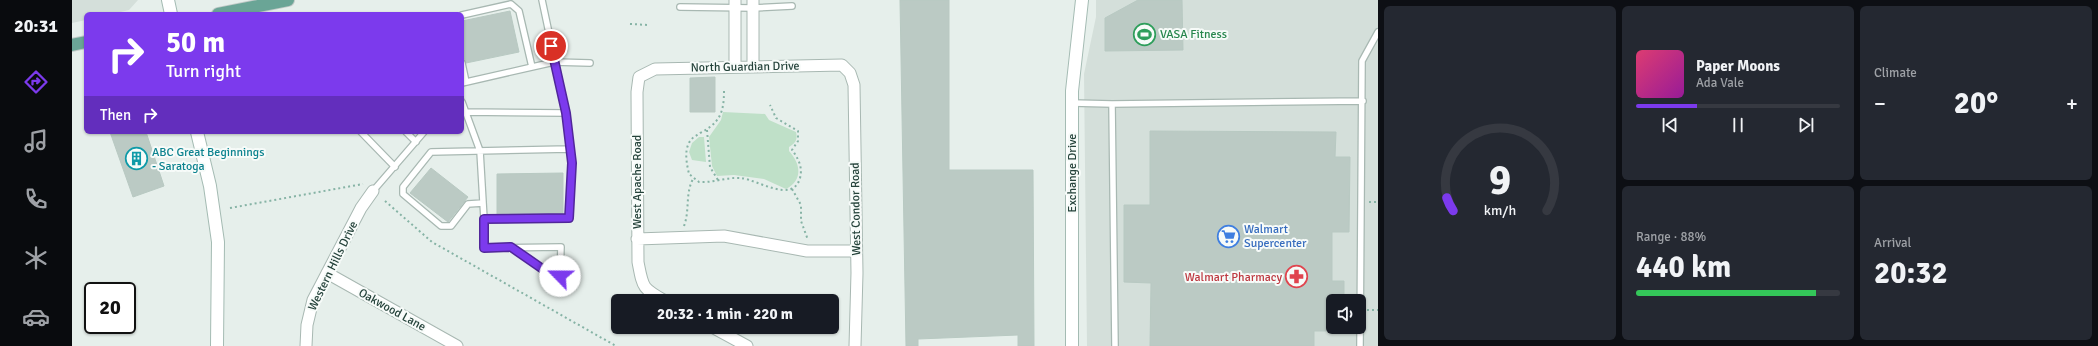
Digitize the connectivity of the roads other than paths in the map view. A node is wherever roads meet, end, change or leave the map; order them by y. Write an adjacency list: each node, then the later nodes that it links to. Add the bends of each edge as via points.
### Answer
1 (168, 0): 9 (street)
2 (288, 0): 10 (main road)
3 (542, 0): 15 (lane)
4 (1082, 0): 24 (street, Exchange Drive)
5 (735, 4): 6 (lane); 8 (lane); 17 (street)
6 (753, 4): 7 (lane); 18 (street)
7 (792, 6)
8 (680, 7)
9 (171, 12)
10 (228, 12)
11 (464, 15): 19 (lane, via 511,4 519,11)
12 (1378, 32): 23 (lane, via 1362,60)
13 (84, 42): 14 (main road)
14 (72, 45)
15 (554, 62): 16 (lane); 19 (lane); 27 (lane)
16 (590, 63)
17 (735, 66): 18 (street, North Guardian Drive); 21 (street, North Guardian Drive, via 655,69)
18 (753, 66): 20 (street, North Guardian Drive, via 842,65)
19 (532, 67): 22 (lane)
20 (850, 73): 41 (street, West Condor Road, via 854,85)
21 (639, 77): 39 (street, West Apache Road)
22 (464, 83)
23 (1363, 101): 25 (lane); 52 (lane)
24 (1072, 103): 25 (lane); 50 (street, Exchange Drive)
25 (1112, 104): 51 (lane)
26 (464, 112): 27 (lane); 34 (lane)
27 (566, 113): 33 (lane)
28 (197, 134): 45 (street, via 210,186 218,242)
29 (363, 134): 35 (lane)
30 (408, 134): 32 (lane)
31 (422, 134): 32 (lane)
32 (416, 142): 35 (lane)
33 (569, 149): 34 (lane); 38 (lane, via 572,163 569,218)
34 (480, 151): 37 (lane); 37 (lane, via 431,152 403,187 403,194 441,226 450,226 468,204)
35 (395, 166): 36 (lane)
36 (369, 187): 42 (street, Western Hills Drive, via 361,208)
37 (483, 203): 38 (lane)
38 (484, 219): 40 (lane, via 484,248)
39 (637, 239): 41 (street, via 724,236 808,251); 43 (street, West Apache Road, via 642,286)
40 (511, 247): 40 (lane, via 560,247 560,276 547,272)
41 (856, 251): 49 (street, West Condor Road)
42 (327, 273): 46 (street, Western Hills Drive, via 310,311); 47 (street, Oakwood Lane)
43 (652, 294)
44 (725, 334): 48 (street)
45 (217, 346)
46 (306, 346)
47 (458, 346)
48 (747, 346)
49 (855, 346)
50 (1072, 346)
51 (1115, 346)
52 (1360, 346)

